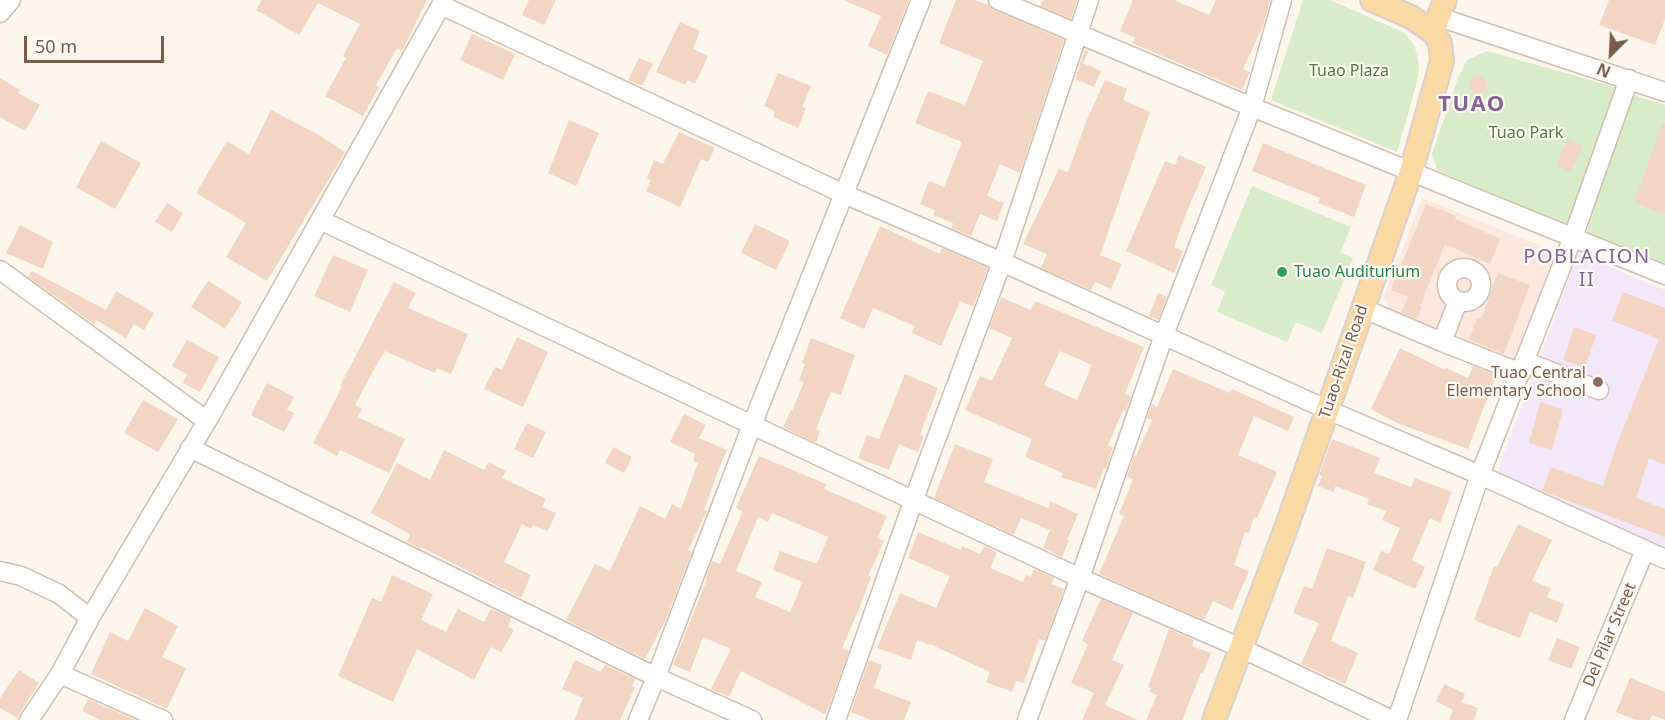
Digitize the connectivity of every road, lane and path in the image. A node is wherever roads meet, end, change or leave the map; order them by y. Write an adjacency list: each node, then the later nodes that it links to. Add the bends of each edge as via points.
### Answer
1 (11, 0): 8 (street)
2 (921, 0): 15 (street)
3 (999, 0): 10 (street)
4 (1089, 0): 10 (street)
5 (1282, 0): 13 (street)
6 (1372, 0): 9 (main road, via 1411,17)
7 (442, 3): 15 (street); 16 (street)
8 (0, 13)
9 (1439, 16): 11 (street); 14 (main road, Tuao-Rizal Road, via 1442,62)
10 (1079, 33): 13 (street); 18 (street)
11 (1629, 79): 12 (street); 17 (street)
12 (1665, 92)
13 (1252, 107): 14 (street); 23 (street)
14 (1411, 172): 17 (street); 22 (main road, Tuao-Rizal Road)
15 (844, 194): 18 (street); 29 (street)
16 (320, 220): 28 (street); 29 (street)
17 (1573, 237): 20 (street); 25 (street)
18 (1002, 262): 23 (street); 32 (street)
19 (0, 270): 28 (street)
20 (1665, 275)
21 (1458, 301): 24 (street)
22 (1362, 308): 24 (street); 27 (main road, Tuao-Rizal Road)
23 (1164, 335): 27 (street); 36 (street)
24 (1442, 342): 25 (street)
25 (1522, 367): 26 (street); 31 (street)
26 (1599, 390)
27 (1328, 410): 31 (street); 38 (main road, Tuao-Rizal Road)
28 (207, 421): 30 (street)
29 (752, 425): 32 (street); 40 (street)
30 (190, 448): 37 (street); 40 (street)
31 (1480, 475): 33 (street); 49 (street)
32 (914, 499): 36 (street); 45 (street)
33 (1645, 550): 34 (street); 50 (street, Del Pilar Street)
34 (1665, 558)
35 (0, 571): 37 (street, via 59,594)
36 (1080, 578): 38 (street); 46 (street)
37 (90, 618): 39 (street)
38 (1241, 648): 47 (main road, Tuao-Rizal Road); 48 (street)
39 (60, 674): 41 (street); 42 (street)
40 (656, 677): 43 (street); 44 (street)
41 (29, 720)
42 (163, 720)
43 (638, 720)
44 (752, 720)
45 (836, 720)
46 (1027, 720)
47 (1214, 720)
48 (1392, 720)
49 (1397, 720)
50 (1574, 720)

